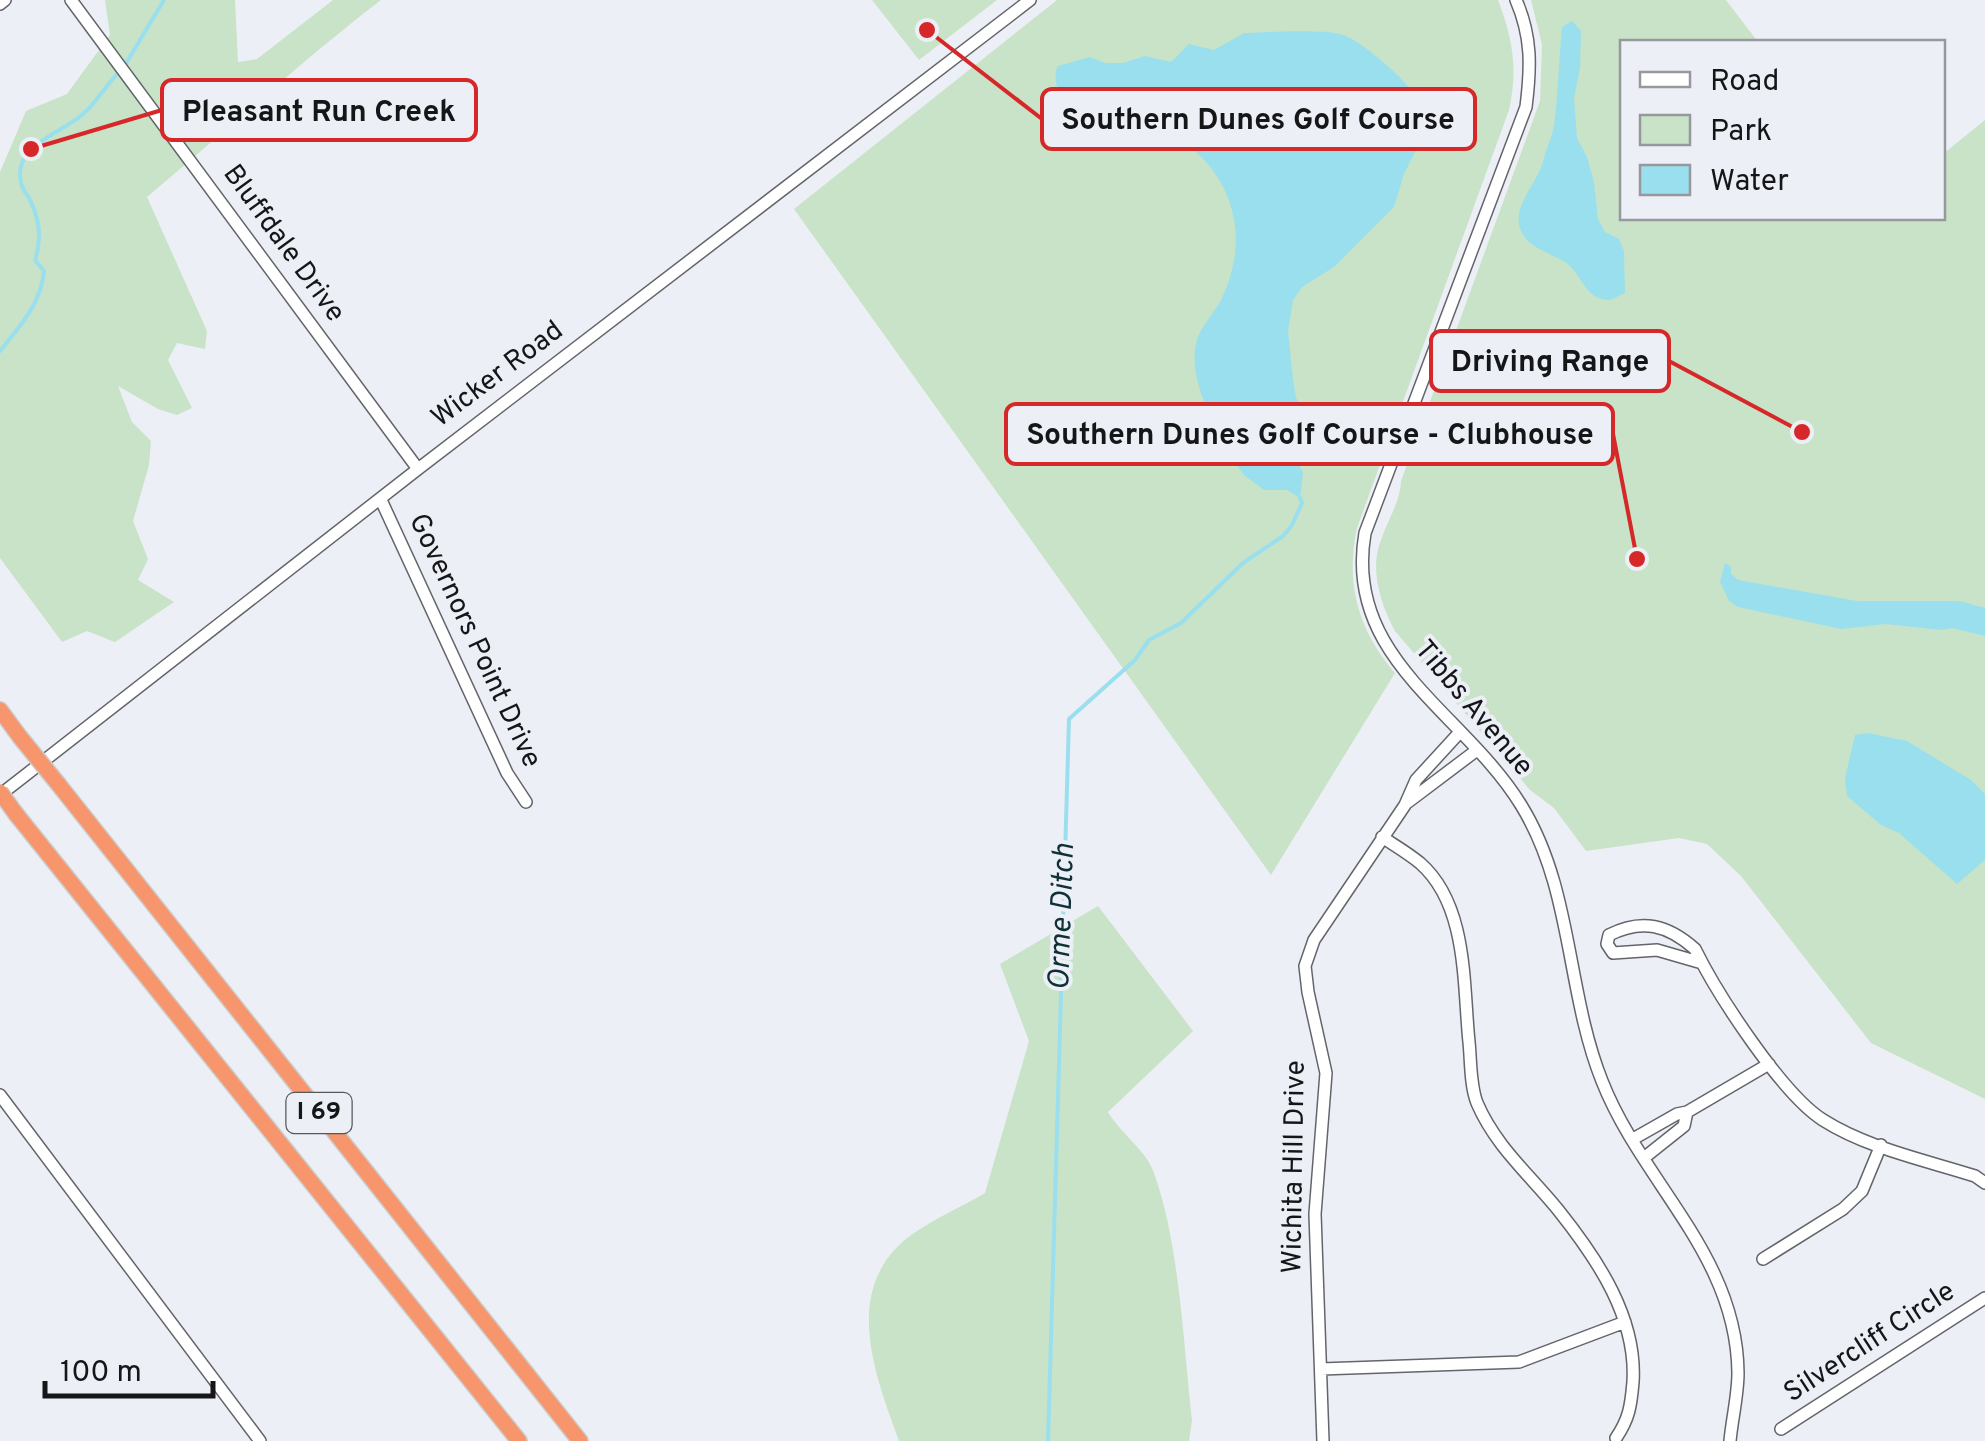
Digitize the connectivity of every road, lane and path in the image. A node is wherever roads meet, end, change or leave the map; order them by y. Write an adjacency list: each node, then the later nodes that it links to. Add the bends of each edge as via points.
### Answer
1 (71, 0): 4 (street, Bluffdale Drive)
2 (1030, 0): 4 (street, Wicker Road)
3 (1516, 0): 7 (street, Tibbs Avenue, via 1530,47 1526,107 1362,554 1365,601 1380,638)
4 (418, 469): 5 (street, Wicker Road)
5 (381, 500): 9 (street, Wicker Road); 10 (street, Governors Point Drive)
6 (0, 710): 29 (highway, I 69, bridge)
7 (1460, 732): 8 (street, Tibbs Avenue); 11 (street, Wichita Hill Drive, via 1416,780)
8 (1477, 750): 11 (street, Wichita Hill Drive); 17 (street, Tibbs Avenue, via 1520,803 1554,876 1588,1035 1602,1080)
9 (0, 794): 28 (highway, I 69, bridge)
10 (526, 802)
11 (1404, 805): 12 (street, Wichita Hill Drive)
12 (1382, 837): 23 (street, via 1420,863 1449,906 1458,933 1474,1096 1486,1125 1561,1213 1614,1290); 24 (street, Wichita Hill Drive, via 1314,940 1305,966 1326,1073 1315,1214)
13 (1702, 963): 13 (street, via 1695,948 1656,924 1608,935 1613,952 1658,950); 14 (street)
14 (1768, 1064): 16 (street); 18 (street, via 1822,1120)
15 (0, 1095): 27 (street)
16 (1687, 1112): 17 (street); 19 (street, via 1684,1126)
17 (1634, 1139): 19 (street, Tibbs Avenue)
18 (1881, 1145): 20 (street); 21 (street, via 1862,1191 1844,1210)
19 (1645, 1157): 31 (street, Tibbs Avenue, via 1714,1268 1732,1322 1738,1374)
20 (1985, 1183)
21 (1763, 1258)
22 (1985, 1298): 25 (street, Silvercliff Circle)
23 (1625, 1322): 24 (street, via 1519,1362); 26 (street, via 1634,1357 1631,1416)
24 (1321, 1368): 30 (street, Wichita Hill Drive)
25 (1782, 1429)
26 (1616, 1438)
27 (260, 1441)
28 (519, 1441)
29 (580, 1441)
30 (1323, 1441)
31 (1730, 1441)

